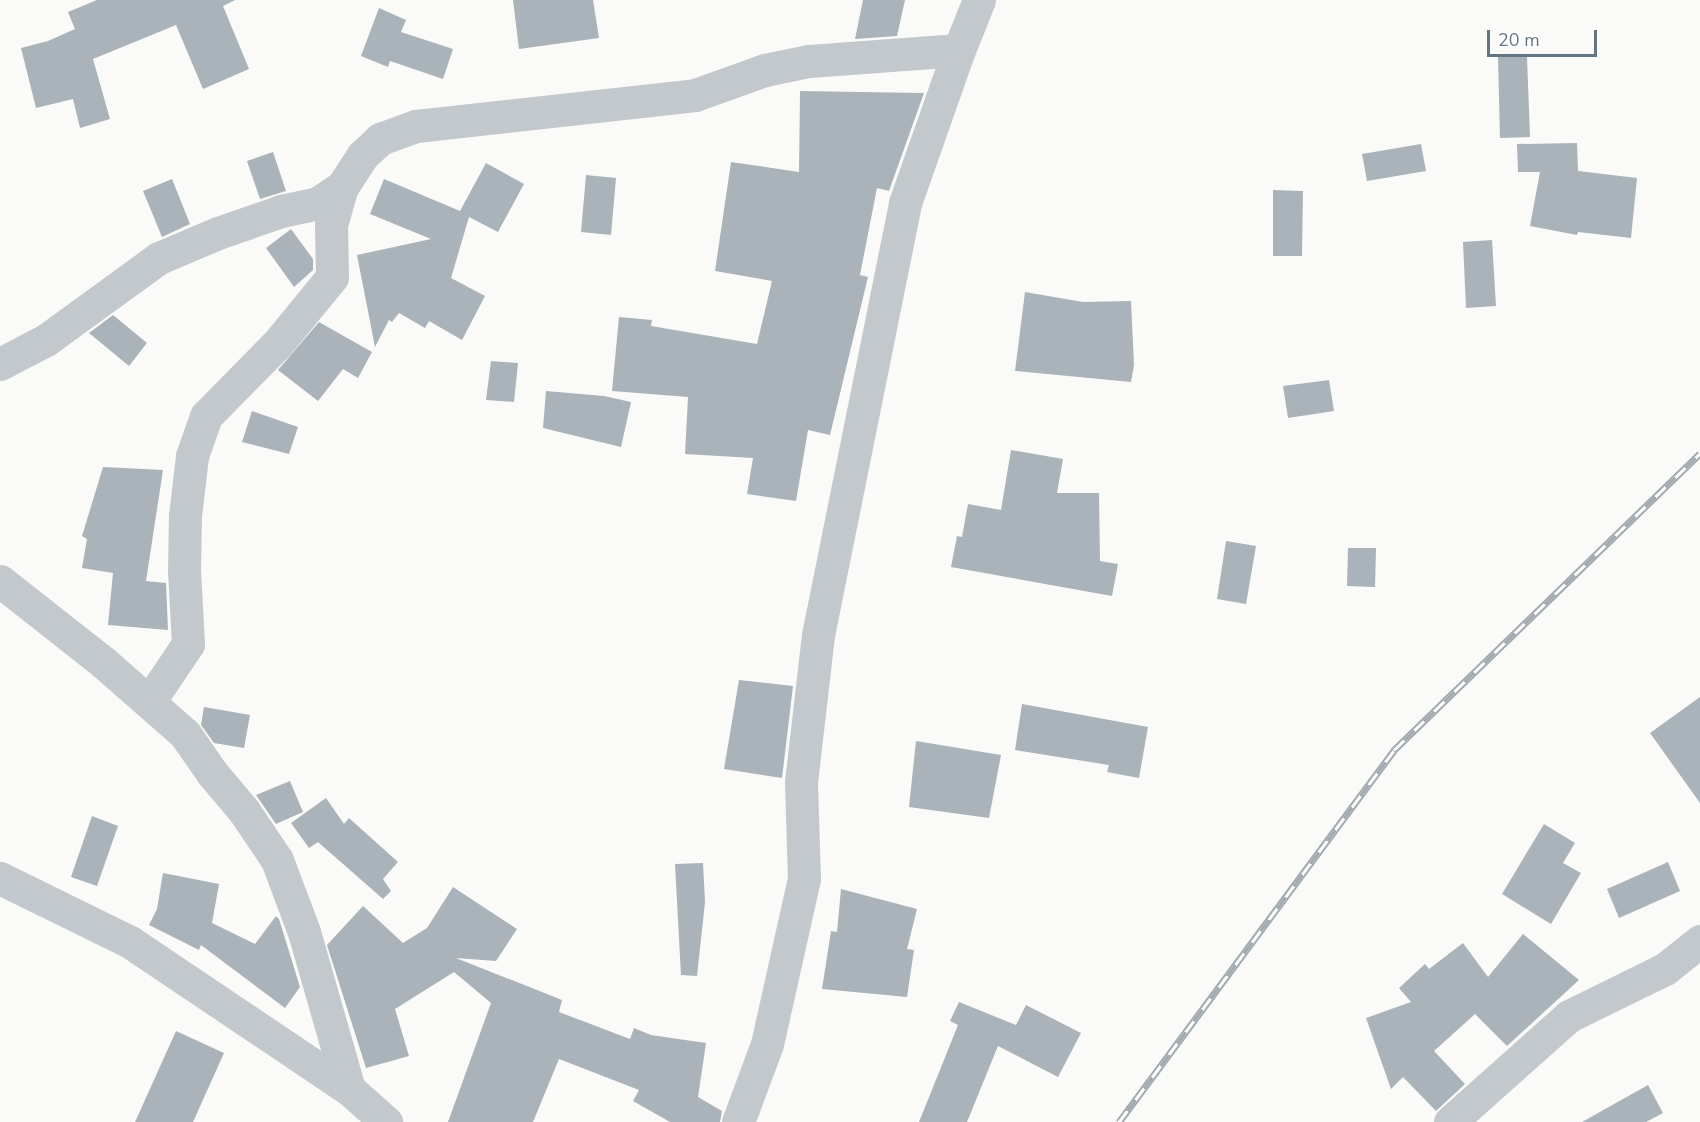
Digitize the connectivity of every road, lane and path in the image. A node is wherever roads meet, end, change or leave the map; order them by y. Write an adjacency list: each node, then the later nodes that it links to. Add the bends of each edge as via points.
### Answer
1 (979, 0): 2 (street)
2 (958, 50): 3 (street, via 809,61 765,70 695,95 416,126 380,139 362,156); 11 (street, via 904,203 818,635 801,782 804,879 767,1044)
3 (342, 187): 4 (street, via 318,203 281,211 159,258 46,340); 6 (street, via 331,225 332,277 278,344 206,416 192,456 186,516 188,644)
4 (0, 364)
5 (0, 581): 6 (street)
6 (149, 702): 9 (street, via 185,734 277,860 304,932)
7 (0, 878): 9 (street, via 130,942)
8 (1700, 941): 12 (street, via 1665,969 1569,1016)
9 (349, 1089): 10 (street)
10 (386, 1122)
11 (738, 1122)
12 (1450, 1122)

